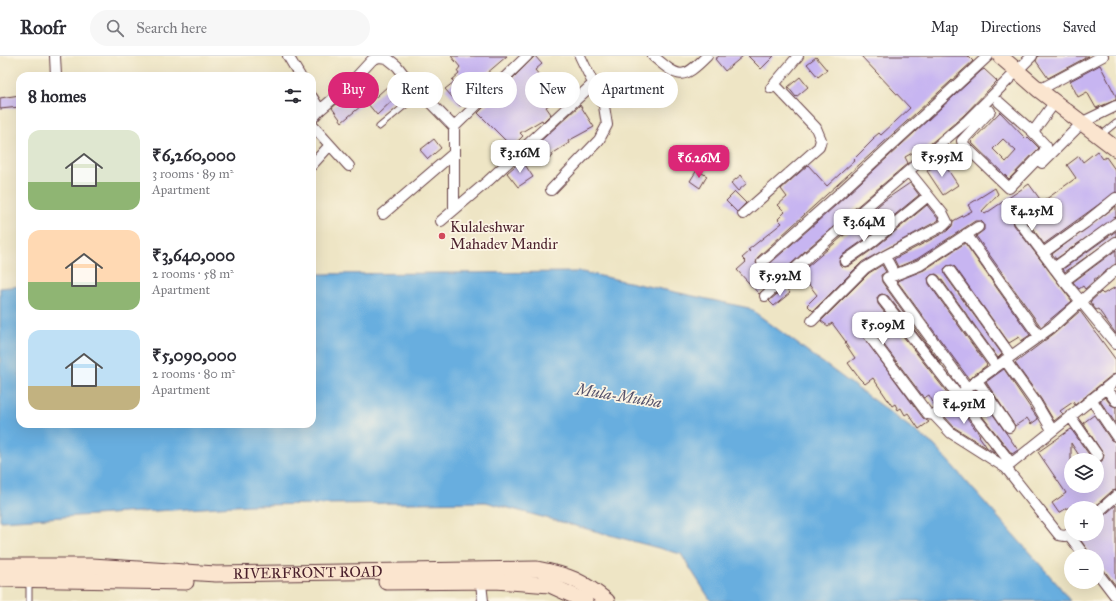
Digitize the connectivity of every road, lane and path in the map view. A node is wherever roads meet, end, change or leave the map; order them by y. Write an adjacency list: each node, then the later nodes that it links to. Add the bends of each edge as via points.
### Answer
1 (55, 56): 13 (street)
2 (288, 56): 14 (street)
3 (527, 56): 32 (street)
4 (580, 56): 16 (street)
5 (653, 56): 6 (street, via 678,74 685,74 695,68)
6 (707, 56)
7 (798, 56): 48 (street, via 773,86 816,128 821,140 819,147)
8 (988, 56): 57 (street)
9 (1000, 56): 12 (street)
10 (1032, 56): 12 (street)
11 (1103, 56): 18 (street)
12 (1017, 71): 18 (street); 42 (street, via 968,122)
13 (56, 72)
14 (298, 72)
15 (402, 72): 26 (street, via 387,58 379,57 372,60 348,86)
16 (588, 73)
17 (588, 89): 46 (street)
18 (1039, 90): 20 (street)
19 (998, 102): 33 (street)
20 (1055, 102): 29 (street); 33 (street)
21 (316, 104): 26 (street)
22 (1116, 106): 29 (street)
23 (402, 108): 31 (lane)
24 (435, 108): 32 (street)
25 (604, 108): 43 (street, via 608,125 605,132)
26 (320, 110): 28 (street)
27 (990, 111): 33 (street, via 962,141 1009,188 1044,152 1046,146)
28 (316, 114)
29 (1083, 122): 35 (street); 40 (street)
30 (1116, 123): 35 (lane)
31 (379, 127)
32 (454, 127): 38 (street)
33 (1033, 132)
34 (316, 133): 36 (street)
35 (1100, 136): 37 (street)
36 (330, 145): 39 (street); 41 (street)
37 (1116, 149)
38 (454, 154): 46 (street); 47 (street)
39 (316, 161)
40 (1040, 164)
41 (349, 166)
42 (909, 172): 44 (street); 65 (street)
43 (550, 190)
44 (928, 196): 56 (street); 68 (street, via 947,222 865,268)
45 (1116, 198): 55 (street)
46 (454, 210): 49 (street)
47 (383, 214)
48 (743, 214)
49 (441, 221)
50 (1018, 221): 55 (street)
51 (1116, 223): 59 (street)
52 (978, 227): 53 (street)
53 (966, 234): 62 (street, via 920,265); 71 (street)
54 (1116, 242): 64 (street)
55 (1043, 253): 59 (street)
56 (845, 261)
57 (762, 262)
58 (888, 262): 62 (street)
59 (1054, 268): 64 (street)
60 (1116, 270): 67 (street)
61 (950, 271): 74 (street)
62 (895, 275): 70 (street, via 887,278)
63 (934, 280): 74 (street)
64 (1064, 282): 67 (street)
65 (765, 296)
66 (882, 300): 73 (street)
67 (1082, 301): 71 (street); 72 (street)
68 (812, 321)
69 (861, 325): 81 (street, via 928,414)
70 (928, 333): 73 (street); 76 (street)
71 (1039, 336): 74 (street)
72 (1114, 338)
73 (916, 341): 78 (street)
74 (1004, 361): 76 (street); 84 (street, via 1036,403)
75 (1116, 380): 77 (street)
76 (971, 386): 78 (street); 83 (street, via 980,385)
77 (1106, 388): 79 (street); 80 (street)
78 (958, 397): 81 (street); 87 (street)
79 (1091, 400): 82 (street); 85 (street)
80 (1116, 401)
81 (934, 415): 87 (street, via 951,433)
82 (1070, 416): 84 (street); 86 (street)
83 (1009, 427)
84 (1052, 430): 87 (street)
85 (1116, 436)
86 (1096, 453)
87 (1009, 466): 90 (street, via 1054,530 1059,535)
88 (1116, 496): 89 (street)
89 (1104, 507)
90 (1064, 535)
91 (0, 566): 93 (street, RIVERFRONT ROAD, via 92,566)
92 (480, 575): 93 (street, RIVERFRONT ROAD); 99 (street); 100 (street, RIVERFRONT ROAD, via 550,585); 101 (street, RIVERFRONT ROAD, via 537,569 564,574 588,586)
93 (174, 577): 94 (street, RIVERFRONT ROAD)
94 (29, 578): 95 (street, RIVERFRONT ROAD); 98 (lane)
95 (0, 579)
96 (1104, 581): 97 (street)
97 (1116, 597)
98 (29, 601)
99 (482, 601)
100 (585, 601)
101 (607, 601)

